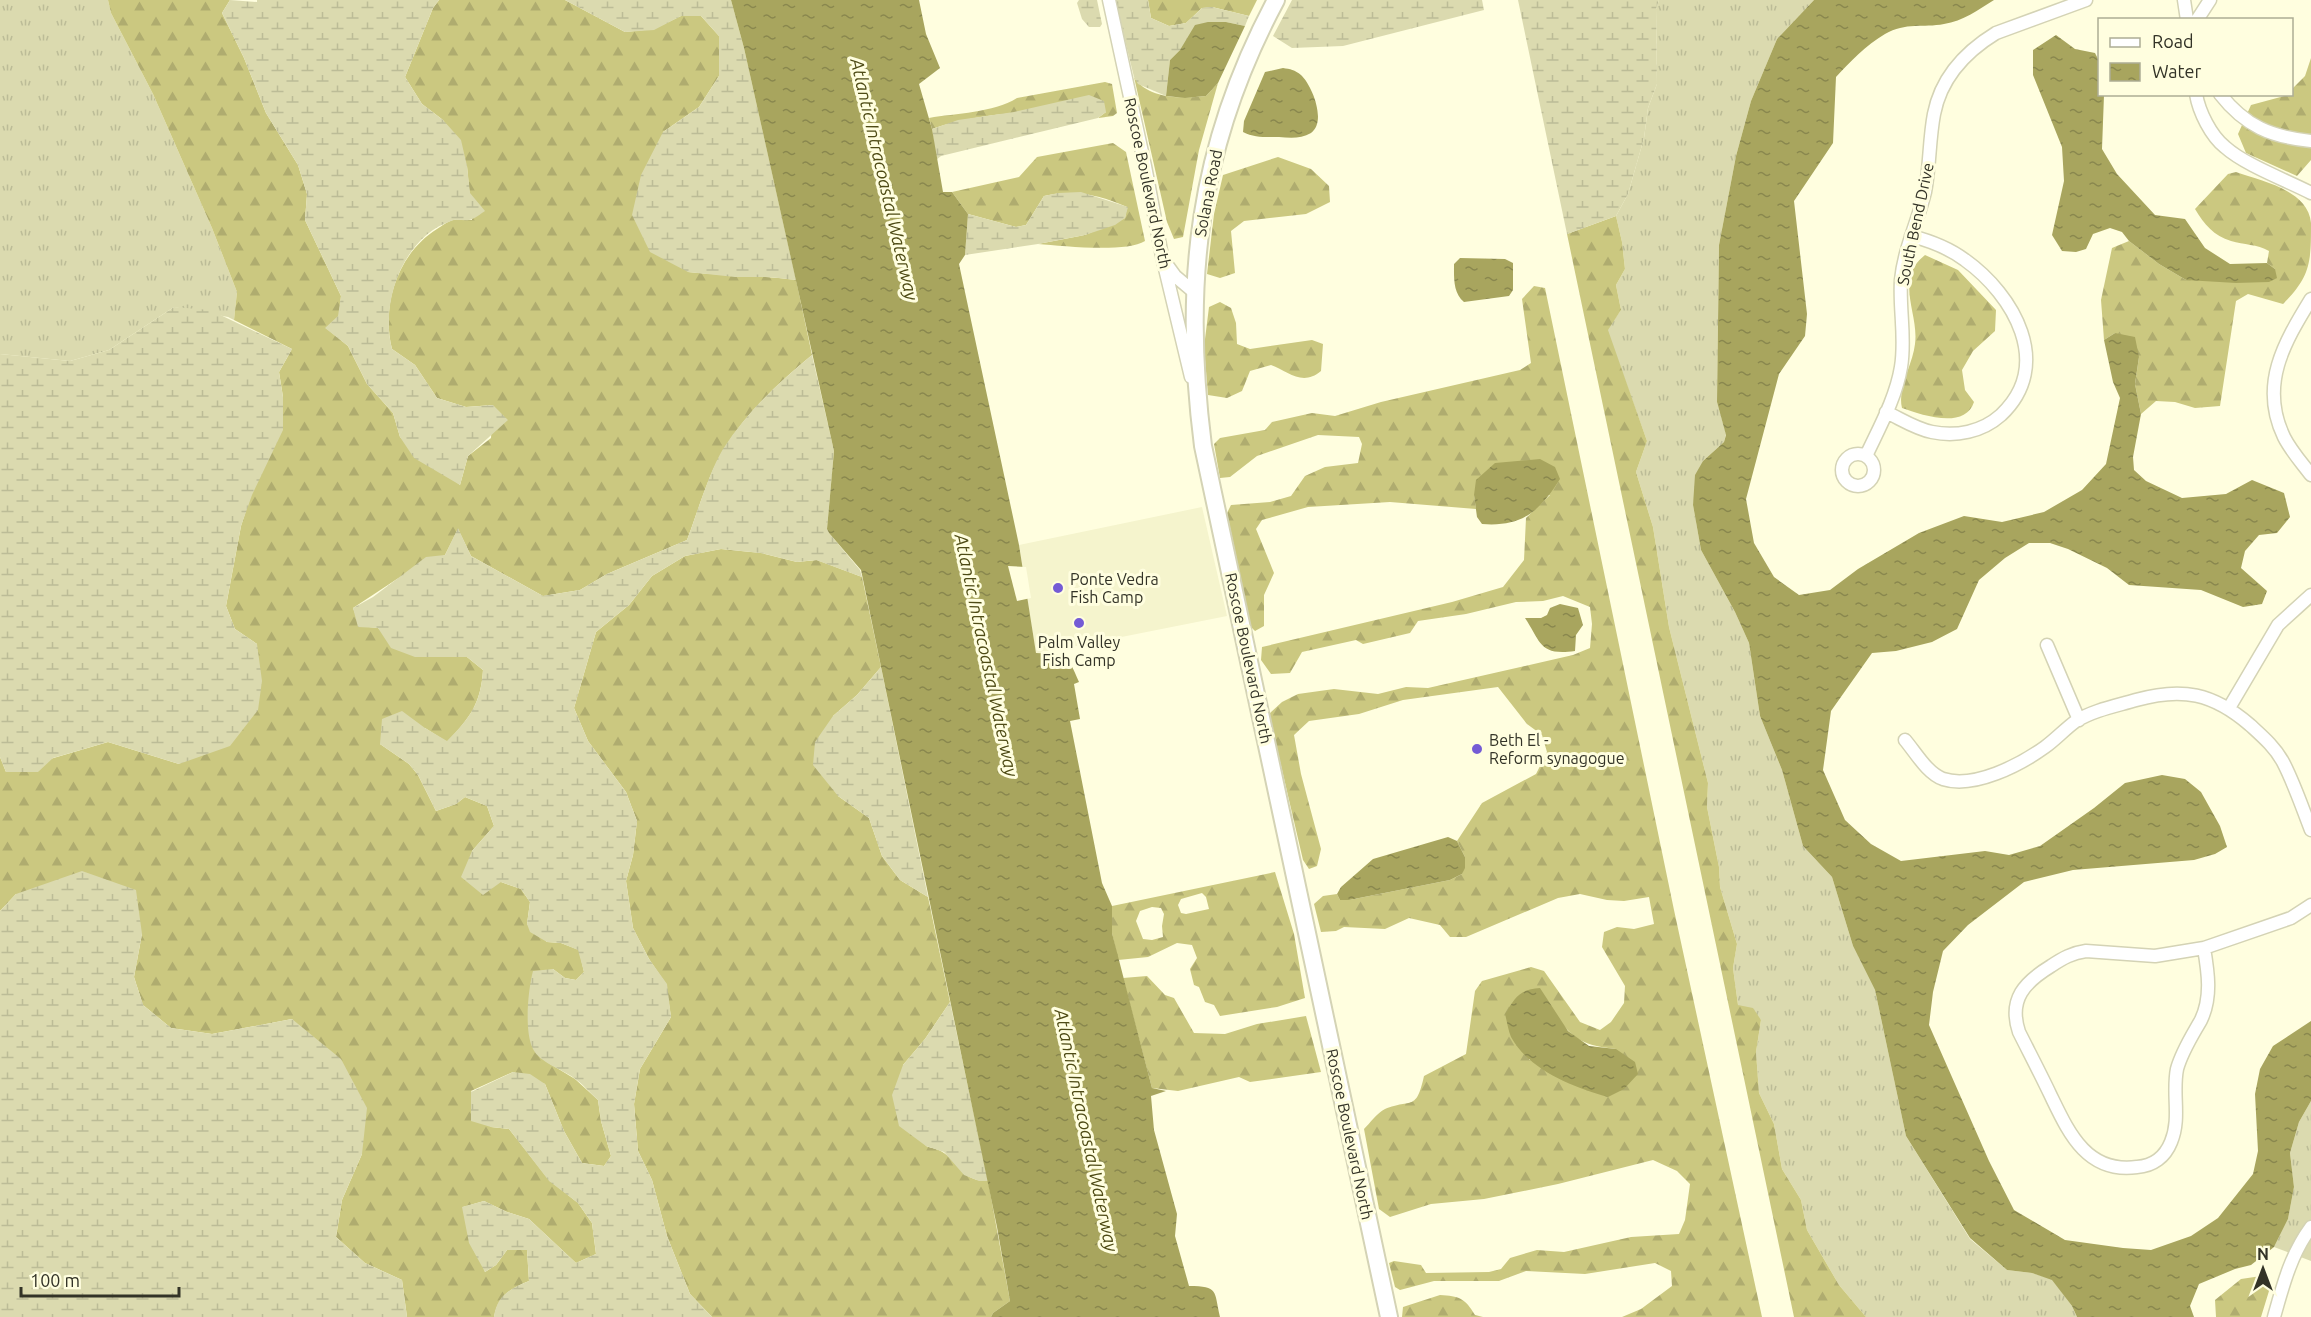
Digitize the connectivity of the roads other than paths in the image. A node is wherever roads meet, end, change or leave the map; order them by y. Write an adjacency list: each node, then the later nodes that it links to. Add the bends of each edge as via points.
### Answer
1 (1108, 0): 13 (street, Roscoe Boulevard North)
2 (1276, 0): 14 (street, Solana Road, via 1243,70 1220,132 1203,210)
3 (2086, 0): 12 (street, South Bend Drive, via 1996,33 1971,51 1951,74 1934,114 1925,190)
4 (2184, 0): 6 (street)
5 (2210, 0): 7 (street)
6 (2187, 18)
7 (2198, 18)
8 (2196, 96): 11 (street, via 2224,147)
9 (2221, 96): 10 (street, via 2247,122 2285,138)
10 (2311, 141)
11 (2311, 193)
12 (1911, 236): 17 (street, South Bend Drive, via 1901,280 1901,368); 17 (street, via 1944,247 1993,284 2019,324 2026,350 2025,374 2004,411 1972,431 1931,432)
13 (1162, 256): 14 (street, via 1175,276); 16 (street, Roscoe Boulevard North)
14 (1194, 292): 16 (street, Solana Road)
15 (2311, 299): 19 (street, via 2284,346 2275,374 2274,396 2285,439)
16 (1197, 398): 29 (street, Roscoe Boulevard North, via 1203,446)
17 (1886, 412): 18 (street, South Bend Drive)
18 (1866, 456)
19 (2311, 475)
20 (2311, 595): 22 (street, via 2278,625)
21 (2047, 645): 23 (street)
22 (2229, 708): 23 (street, via 2199,696 2167,693 2098,711); 25 (street, via 2275,750)
23 (2079, 720): 24 (street, via 2027,758 1971,781 1937,776)
24 (1905, 740)
25 (2311, 830)
26 (2311, 905): 27 (street, via 2291,918)
27 (2204, 948): 27 (street, via 2156,956 2077,952 2032,978 2020,994 2016,1016 2019,1032 2070,1135 2098,1160 2124,1168 2146,1166 2163,1156 2171,1142 2176,1128 2180,1058 2206,1004 2208,974)
28 (2311, 1227): 30 (street, via 2291,1262)
29 (1389, 1317)
30 (2274, 1317)

